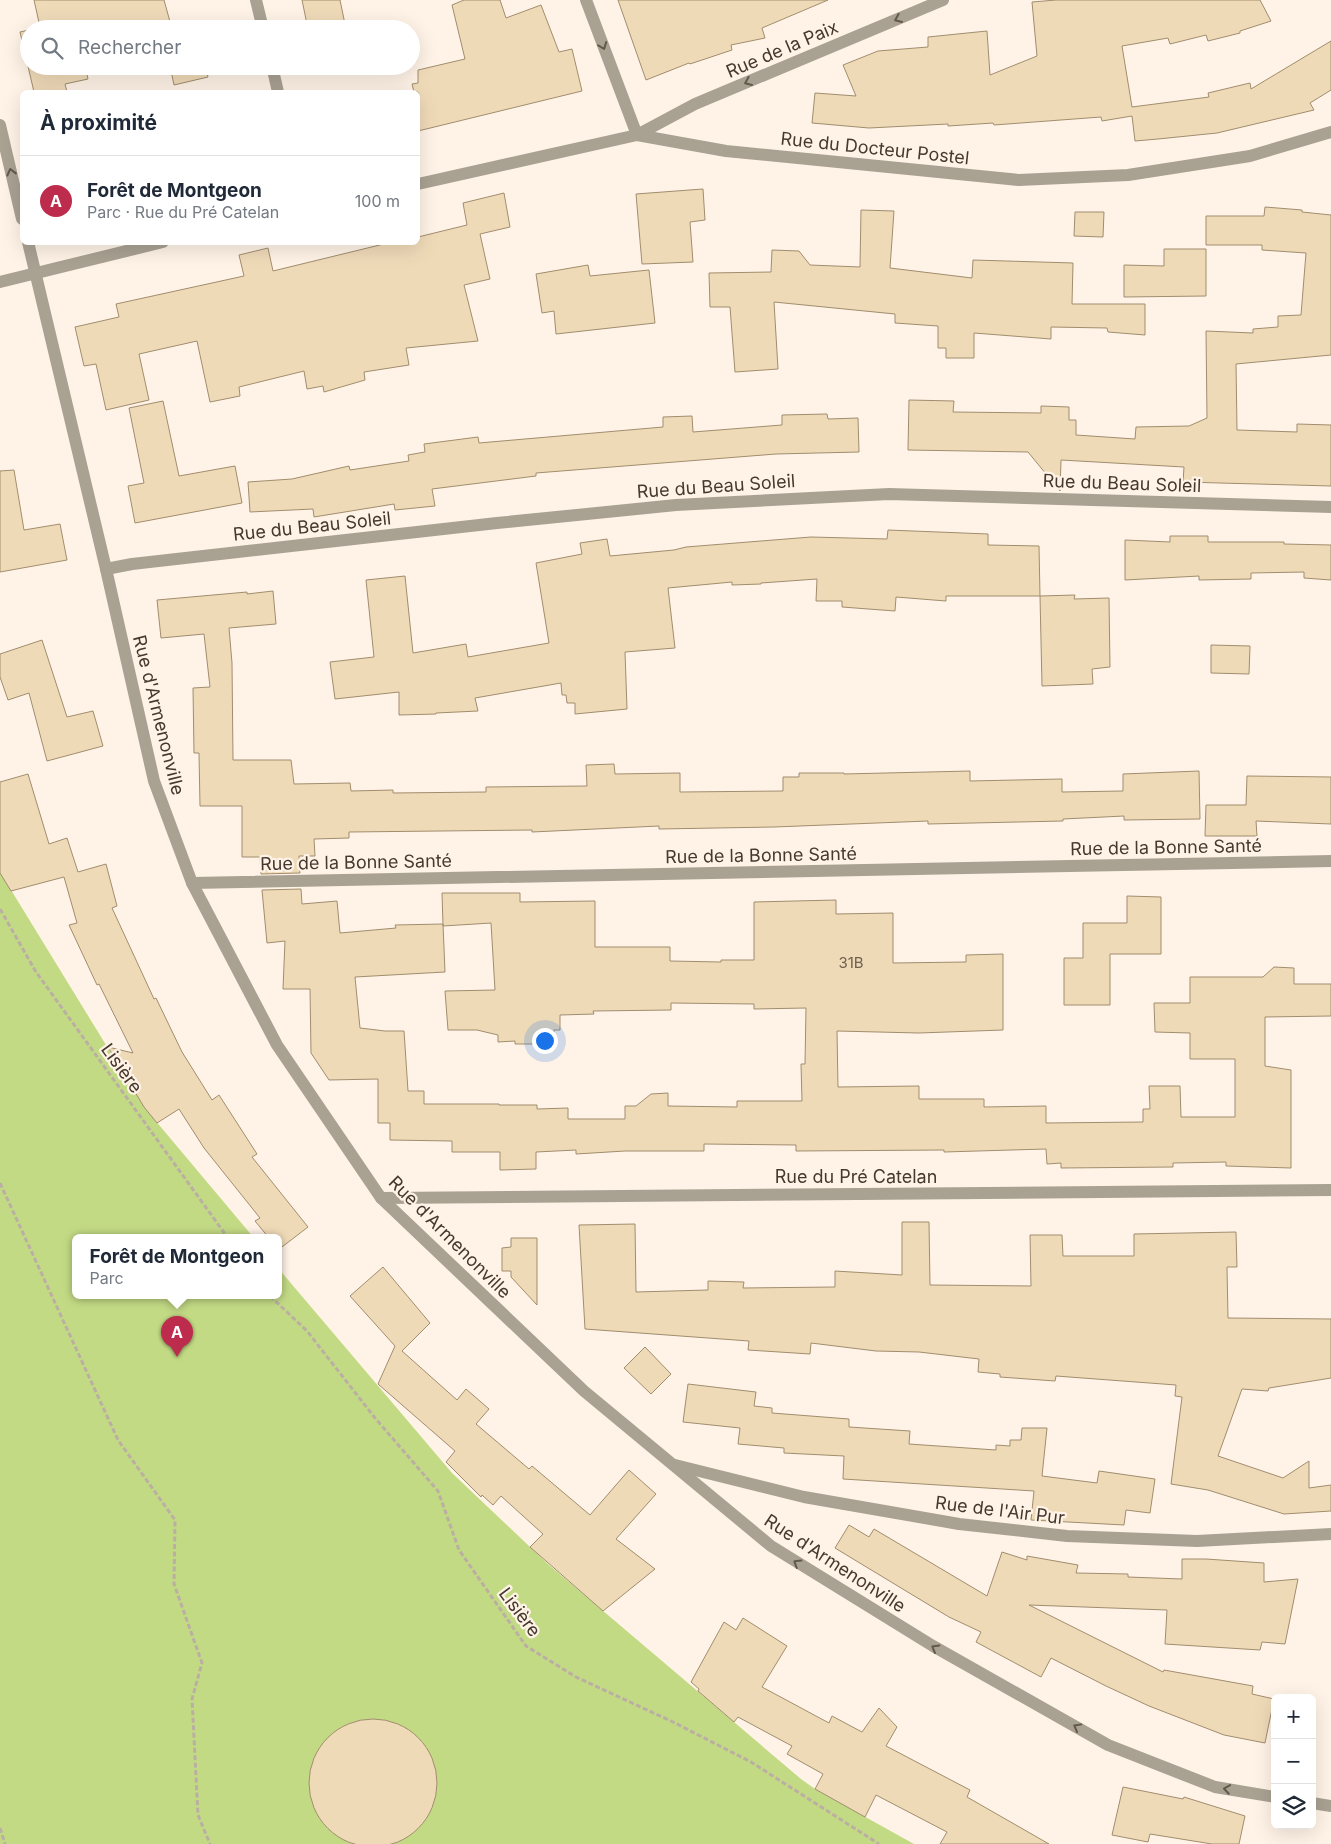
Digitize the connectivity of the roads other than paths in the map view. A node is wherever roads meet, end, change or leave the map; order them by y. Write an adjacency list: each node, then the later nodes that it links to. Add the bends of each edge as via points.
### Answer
1 (256, 0): 4 (street)
2 (586, 0): 9 (street, one-way to 9)
3 (943, 0): 9 (street, Rue de la Paix, one-way to 9, via 695,104)
4 (261, 20)
5 (274, 75): 6 (street)
6 (278, 90)
7 (0, 125): 11 (street, one-way to 7)
8 (1331, 132): 9 (street, Rue du Docteur Postel, via 1250,156 1138,173 1019,180 726,151)
9 (637, 135): 10 (street, Rue du Docteur Postel)
10 (420, 184)
11 (20, 210)
12 (29, 245): 14 (street, Rue d'Armenonville)
13 (151, 245): 14 (street)
14 (36, 273): 15 (street); 17 (street, Rue d'Armenonville)
15 (0, 282)
16 (1331, 507): 17 (street, Rue du Beau Soleil, via 889,494 676,505 497,522)
17 (106, 569): 19 (street, Rue d'Armenonville, via 154,781)
18 (1331, 861): 19 (street, Rue de la Bonne Santé)
19 (192, 883): 21 (street, Rue d'Armenonville, via 277,1045)
20 (1331, 1190): 21 (street, Rue du Pré Catelan)
21 (381, 1198): 22 (street, Rue d'Armenonville, via 584,1391)
22 (671, 1463): 23 (street, Rue de l'Air Pur, via 804,1497 959,1524 1067,1536 1198,1541); 24 (street, Rue d'Armenonville, one-way to 22, via 1215,1787 1108,1745 932,1646 771,1546)
23 (1331, 1534)
24 (1271, 1796)
25 (1316, 1804): 26 (street)
26 (1331, 1806)

